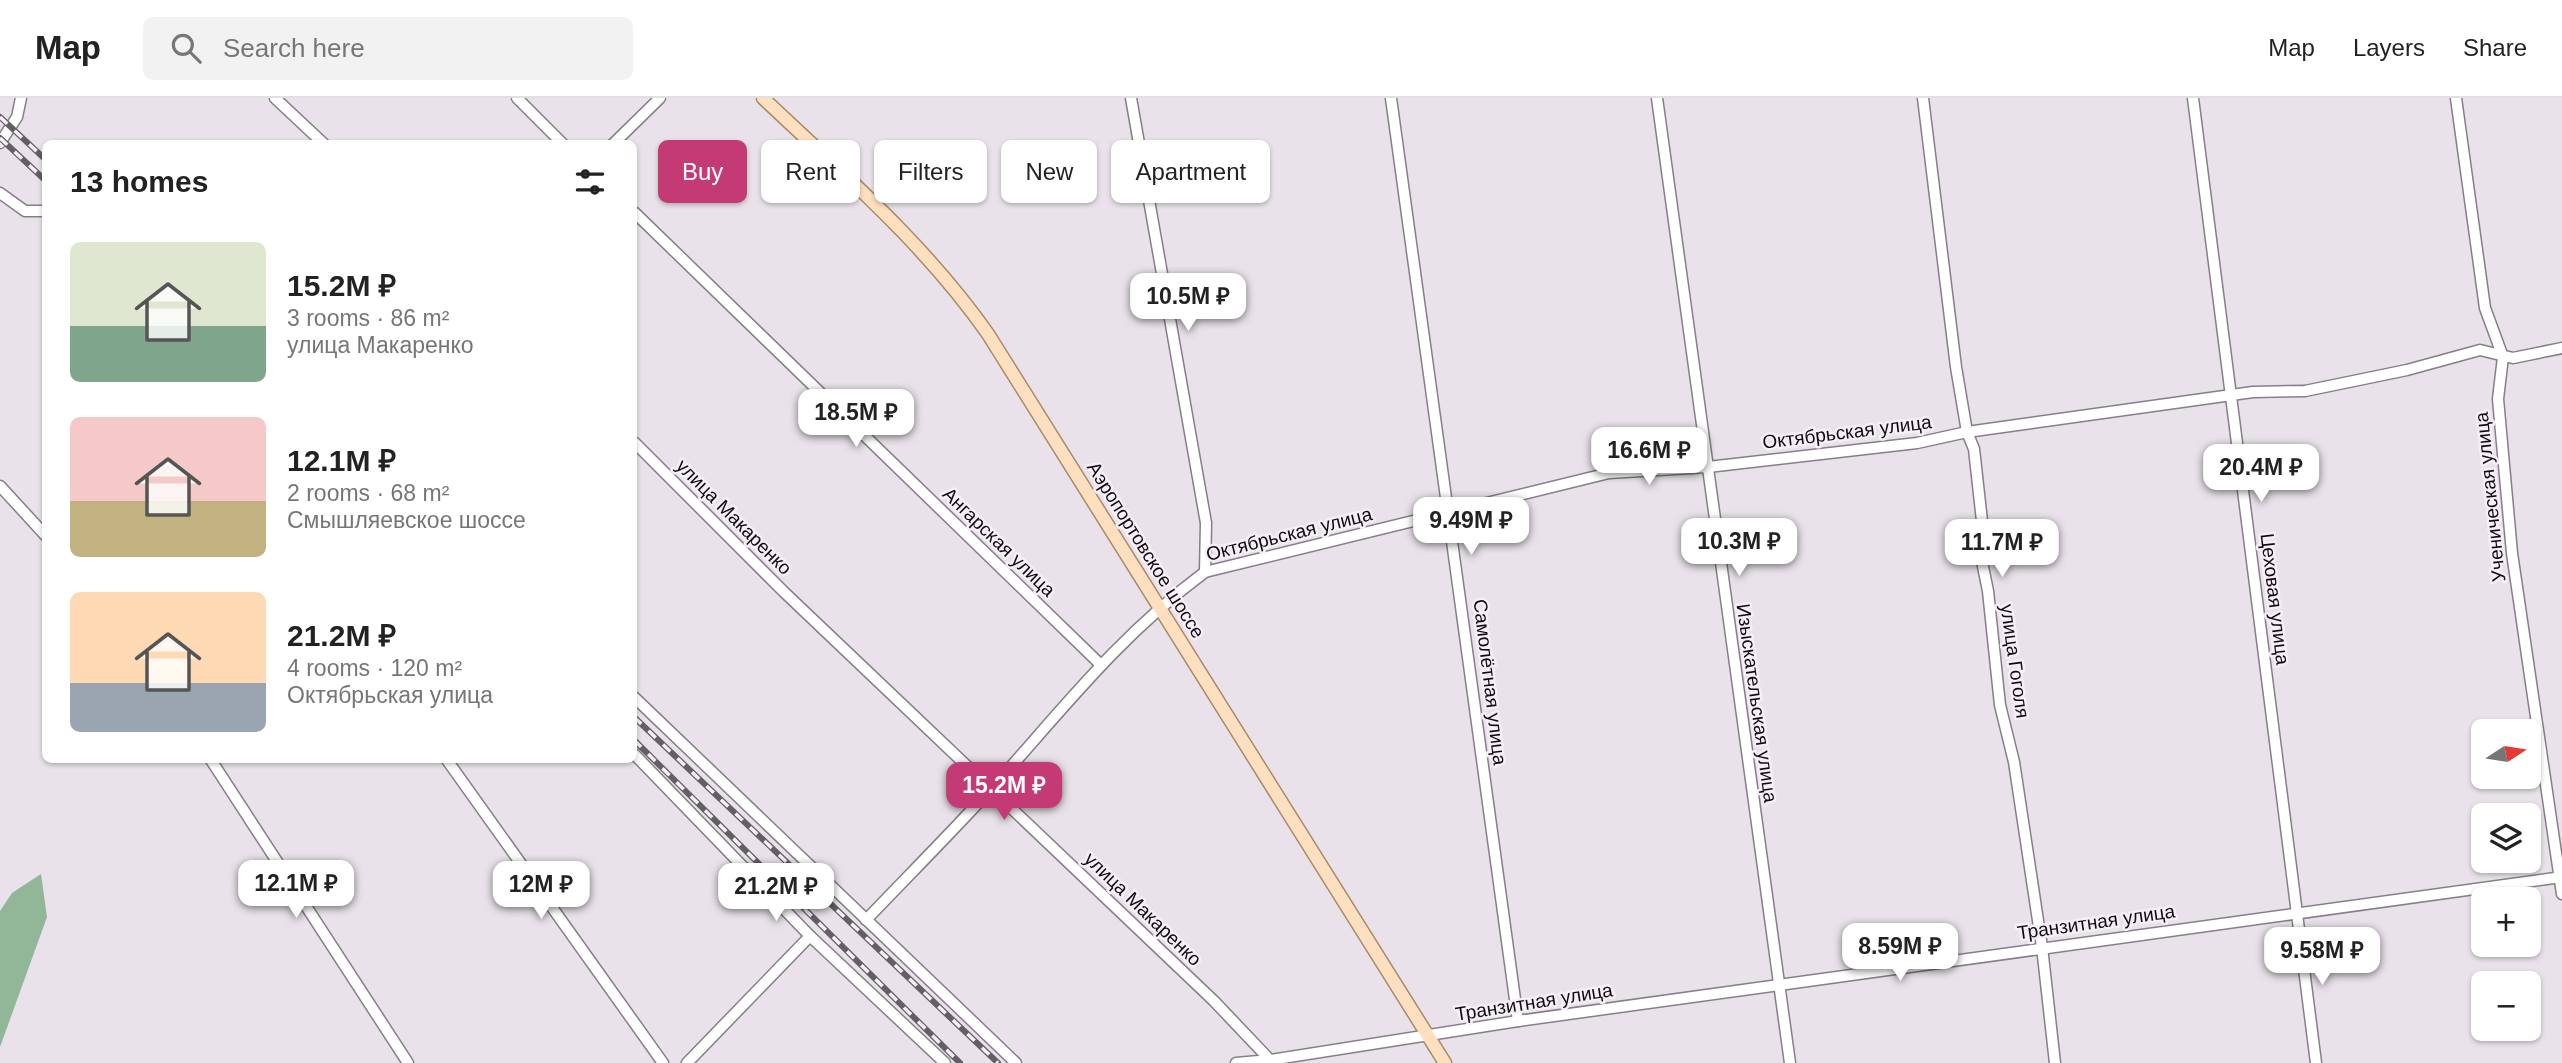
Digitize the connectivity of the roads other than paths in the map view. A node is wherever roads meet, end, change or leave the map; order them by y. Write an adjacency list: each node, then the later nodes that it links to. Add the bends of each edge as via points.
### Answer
1 (22, 98): 15 (street, via 17,117)
2 (275, 98): 12 (street)
3 (517, 98): 13 (street)
4 (660, 98): 14 (street)
5 (763, 98): 29 (main road, Аэропортовское шоссе, via 956,289)
6 (1131, 98): 28 (street, via 1206,523)
7 (1391, 98): 26 (street, Самолётная улица)
8 (1657, 98): 24 (street, Изыскательская улица)
9 (1923, 98): 22 (street, улица Гоголя)
10 (2193, 98): 21 (street, Цеховая улица)
11 (2456, 98): 20 (street, Ученическая улица, via 2485,308)
12 (320, 140)
13 (560, 140)
14 (617, 140)
15 (0, 143)
16 (0, 194): 17 (street, via 25,211)
17 (42, 211)
18 (637, 215): 30 (street, Ангарская улица)
19 (2562, 348): 20 (street, Октябрьская улица)
20 (2503, 357): 21 (street, Октябрьская улица, via 2480,350 2305,391); 36 (street, Ученическая улица, via 2498,399 2512,553)
21 (2231, 395): 22 (street, Октябрьская улица); 38 (street, Цеховая улица)
22 (1967, 432): 24 (street, Октябрьская улица, via 1917,443); 41 (street, улица Гоголя, via 1974,449 1982,522 1979,547 1989,591 2000,705 2014,762)
23 (637, 445): 35 (street, улица Макаренко)
24 (1708, 467): 26 (street, Октябрьская улица, via 1609,473); 42 (street, Изыскательская улица)
25 (0, 486): 27 (street)
26 (1448, 512): 28 (street, Октябрьская улица); 43 (street, Самолётная улица)
27 (42, 532)
28 (1205, 572): 29 (street, Октябрьская улица)
29 (1159, 606): 30 (street, Октябрьская улица); 44 (main road, Аэропортовское шоссе)
30 (1100, 664): 35 (street, Октябрьская улица)
31 (637, 700): 39 (street)
32 (637, 757): 40 (street)
33 (213, 763): 46 (street)
34 (449, 763): 47 (street)
35 (991, 789): 39 (street, Октябрьская улица); 45 (street, улица Макаренко, via 1195,982)
36 (2561, 877): 37 (street, Ученическая улица); 38 (street, Транзитная улица)
37 (2562, 894)
38 (2296, 914): 41 (street, Транзитная улица); 55 (street, Цеховая улица)
39 (866, 920): 50 (street)
40 (810, 936): 48 (street); 49 (street)
41 (2042, 947): 42 (street, Транзитная улица); 54 (street, улица Гоголя)
42 (1777, 984): 43 (street, Транзитная улица); 53 (street, Изыскательская улица)
43 (1518, 1021): 44 (street, Транзитная улица)
44 (1427, 1036): 45 (street); 52 (main road, Аэропортовское шоссе)
45 (1270, 1060): 51 (street)
46 (408, 1063)
47 (663, 1063)
48 (687, 1063)
49 (945, 1063)
50 (1016, 1063)
51 (1236, 1063)
52 (1445, 1063)
53 (1790, 1063)
54 (2054, 1063)
55 (2316, 1063)

